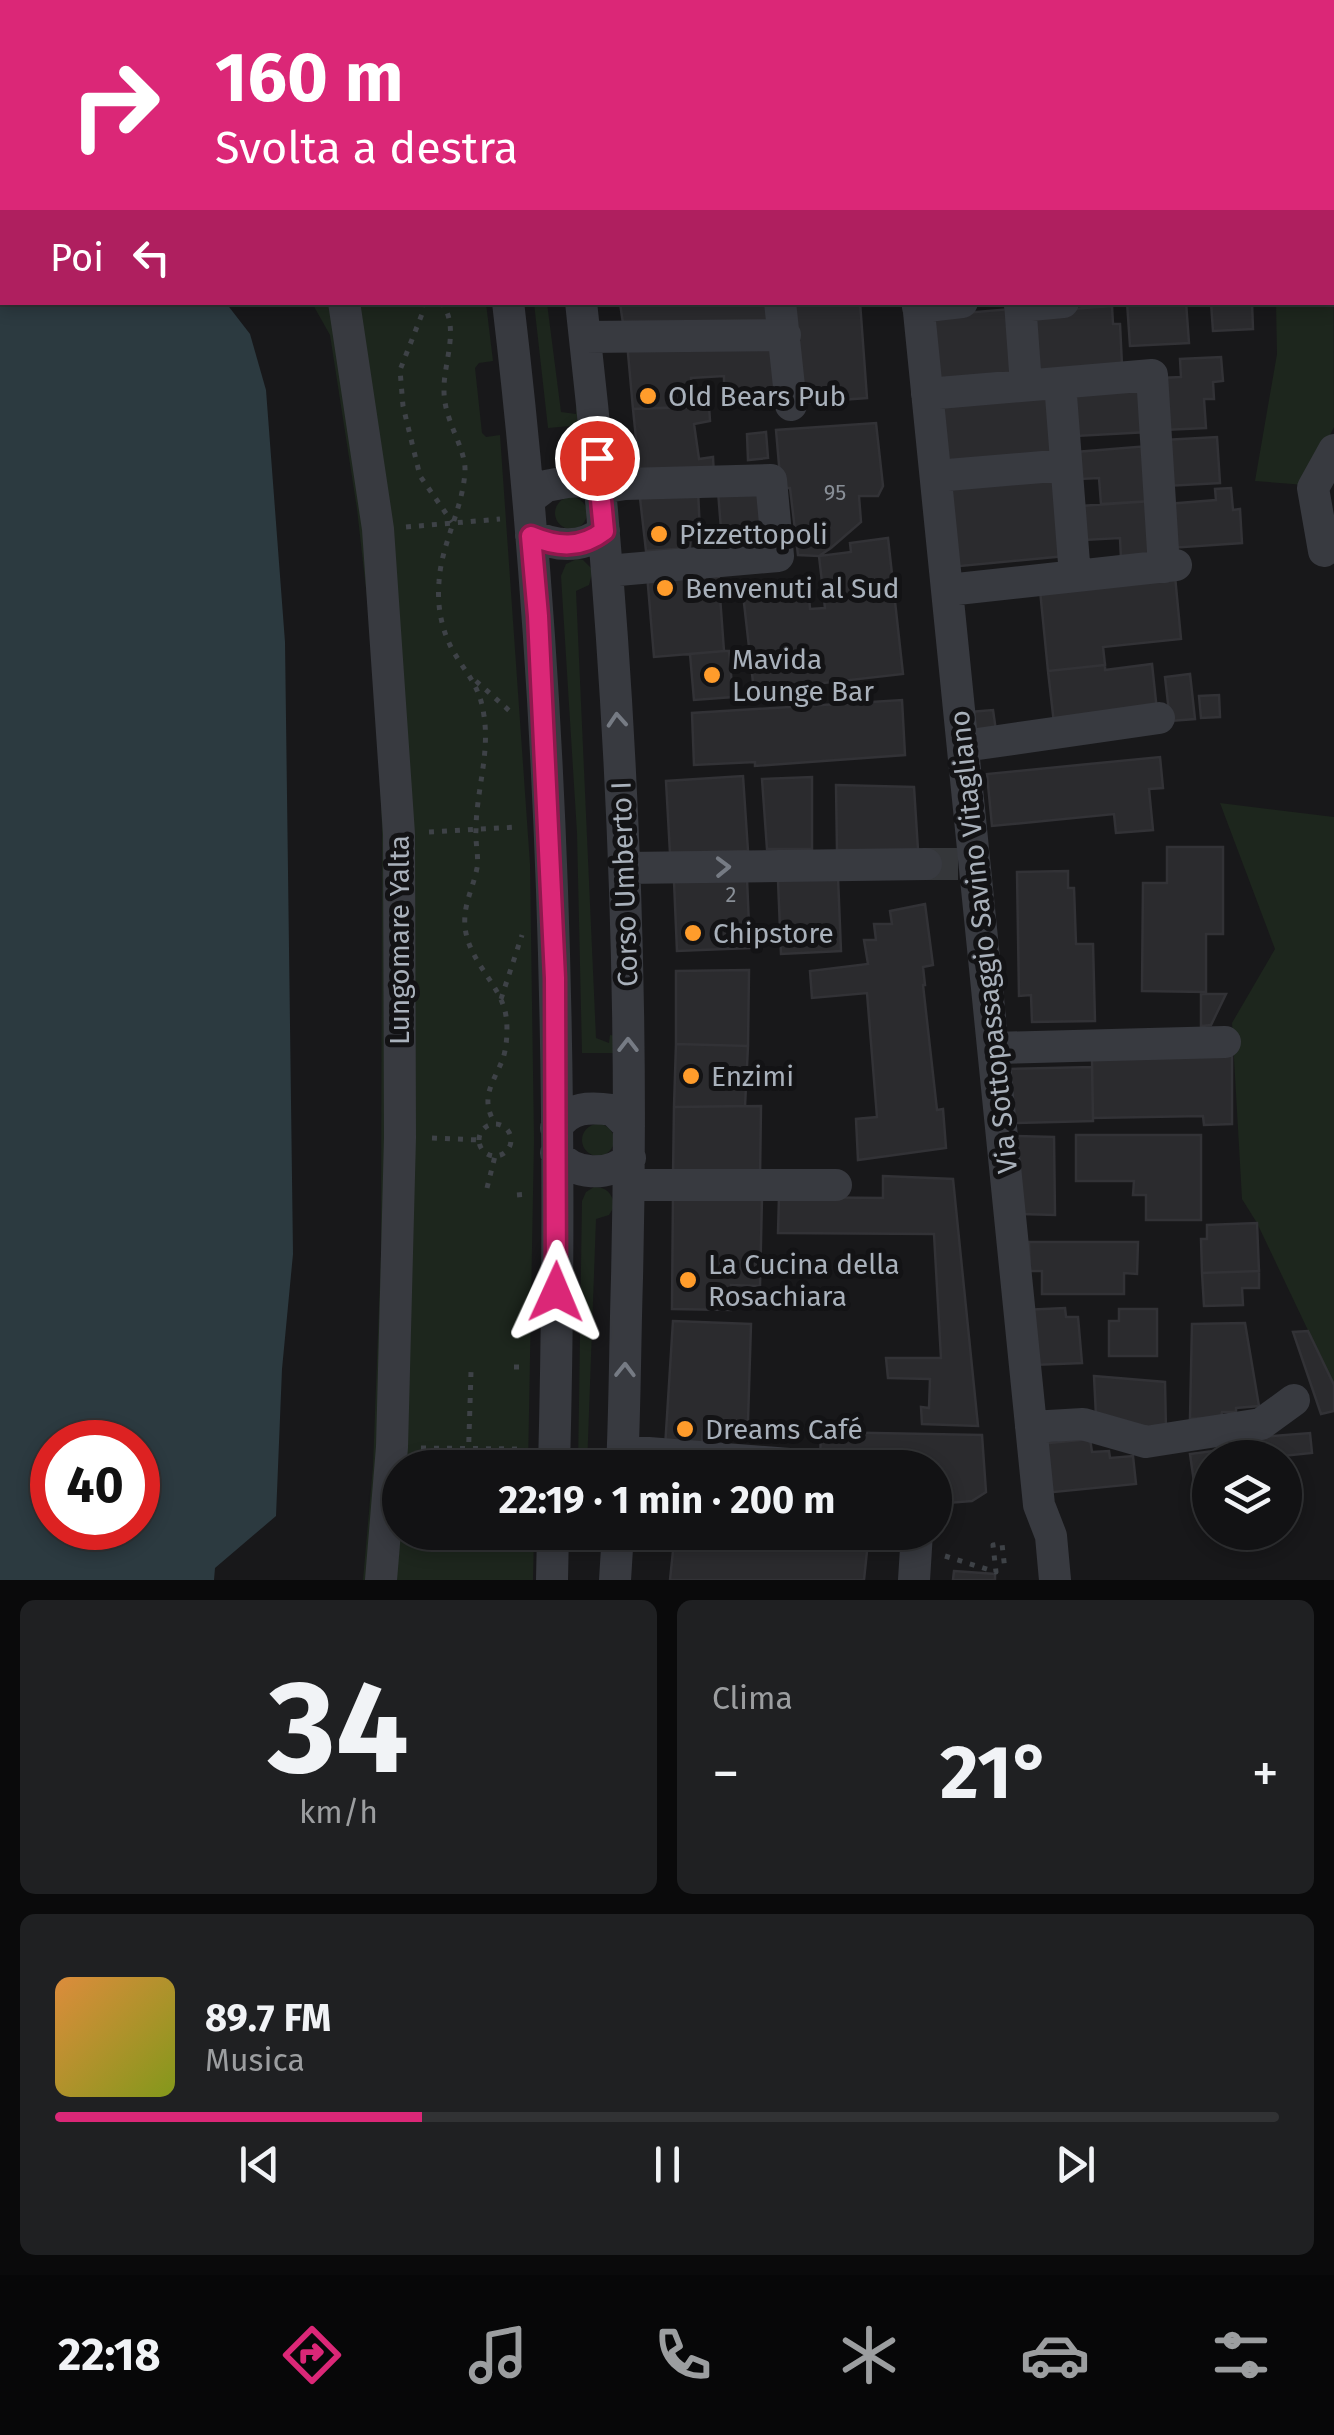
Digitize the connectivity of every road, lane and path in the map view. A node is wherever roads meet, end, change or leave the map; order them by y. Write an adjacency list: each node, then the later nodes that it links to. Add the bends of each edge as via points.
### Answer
1 (344, 305): 20 (street, Lungomare Yalta)
2 (423, 305): 19 (path, via 400,370 403,406 420,476)
3 (444, 305): 19 (path, via 451,335 447,419 466,467)
4 (508, 305): 18 (street)
5 (581, 305): 9 (street, Corso Umberto I)
6 (918, 305): 12 (street, Via Sottopassaggio Savino Vitagliano)
7 (1020, 305): 11 (street)
8 (782, 319): 9 (street); 13 (street)
9 (585, 337): 17 (street, Corso Umberto I)
10 (1060, 383): 11 (street); 15 (street); 24 (street, via 1152,375 1170,566)
11 (1026, 385): 12 (street)
12 (928, 394): 16 (street, Via Sottopassaggio Savino Vitagliano)
13 (792, 405)
14 (1334, 450): 22 (street, via 1312,488)
15 (1066, 465): 16 (street); 24 (street)
16 (936, 476): 25 (street, Via Sottopassaggio Savino Vitagliano)
17 (600, 488): 18 (street, via 585,481 546,486); 21 (street, Corso Umberto I); 23 (street, via 772,480 778,556)
18 (523, 518): 19 (path); 21 (street, via 552,545 590,542); 42 (street, via 552,878)
19 (452, 522): 20 (path); 26 (path, via 439,580 440,616)
20 (378, 530): 32 (street, Lungomare Yalta)
21 (604, 531): 23 (street, Corso Umberto I)
22 (1324, 550)
23 (608, 571): 34 (street, Corso Umberto I, one-way to 23)
24 (1075, 576): 25 (street)
25 (948, 590): 29 (street, Via Sottopassaggio Savino Vitagliano)
26 (473, 678): 28 (path); 31 (path, via 486,746)
27 (1159, 718): 29 (street)
28 (522, 723)
29 (964, 746): 38 (street, Via Sottopassaggio Savino Vitagliano)
30 (528, 826): 31 (path)
31 (476, 829): 32 (path); 36 (path, via 477,867 465,901 465,930 478,966)
32 (400, 834): 40 (street, Lungomare Yalta)
33 (926, 864): 34 (street, one-way to 33)
34 (626, 868): 44 (street, Corso Umberto I, one-way to 34)
35 (530, 925): 36 (path, via 519,938)
36 (501, 998): 39 (path, via 504,1057 486,1102)
37 (1224, 1042): 38 (street)
38 (994, 1048): 49 (street, Via Sottopassaggio Savino Vitagliano)
39 (495, 1124): 41 (path); 43 (path, via 510,1140)
40 (400, 1137): 41 (path); 50 (street, Lungomare Yalta)
41 (479, 1140): 43 (path)
42 (556, 1141): 44 (street, via 564,1163 585,1172 614,1168); 44 (street, via 570,1113 613,1110); 53 (street)
43 (495, 1156): 46 (path)
44 (629, 1157): 45 (street); 54 (street, Corso Umberto I, one-way to 44)
45 (836, 1185)
46 (487, 1188)
47 (471, 1372): 51 (path)
48 (1294, 1400): 49 (street, via 1261,1424 1146,1442 1084,1424)
49 (1031, 1427): 62 (street, Via Sottopassaggio Savino Vitagliano)
50 (392, 1447): 51 (path); 59 (street, Lungomare Yalta)
51 (471, 1449): 52 (path)
52 (478, 1450)
53 (544, 1450)
54 (622, 1450)
55 (553, 1550): 60 (street)
56 (617, 1550): 61 (street)
57 (916, 1553): 58 (path, via 996,1572 993,1545 1002,1544)
58 (1006, 1570)
59 (382, 1580)
60 (552, 1580)
61 (615, 1580)
62 (1055, 1580)

